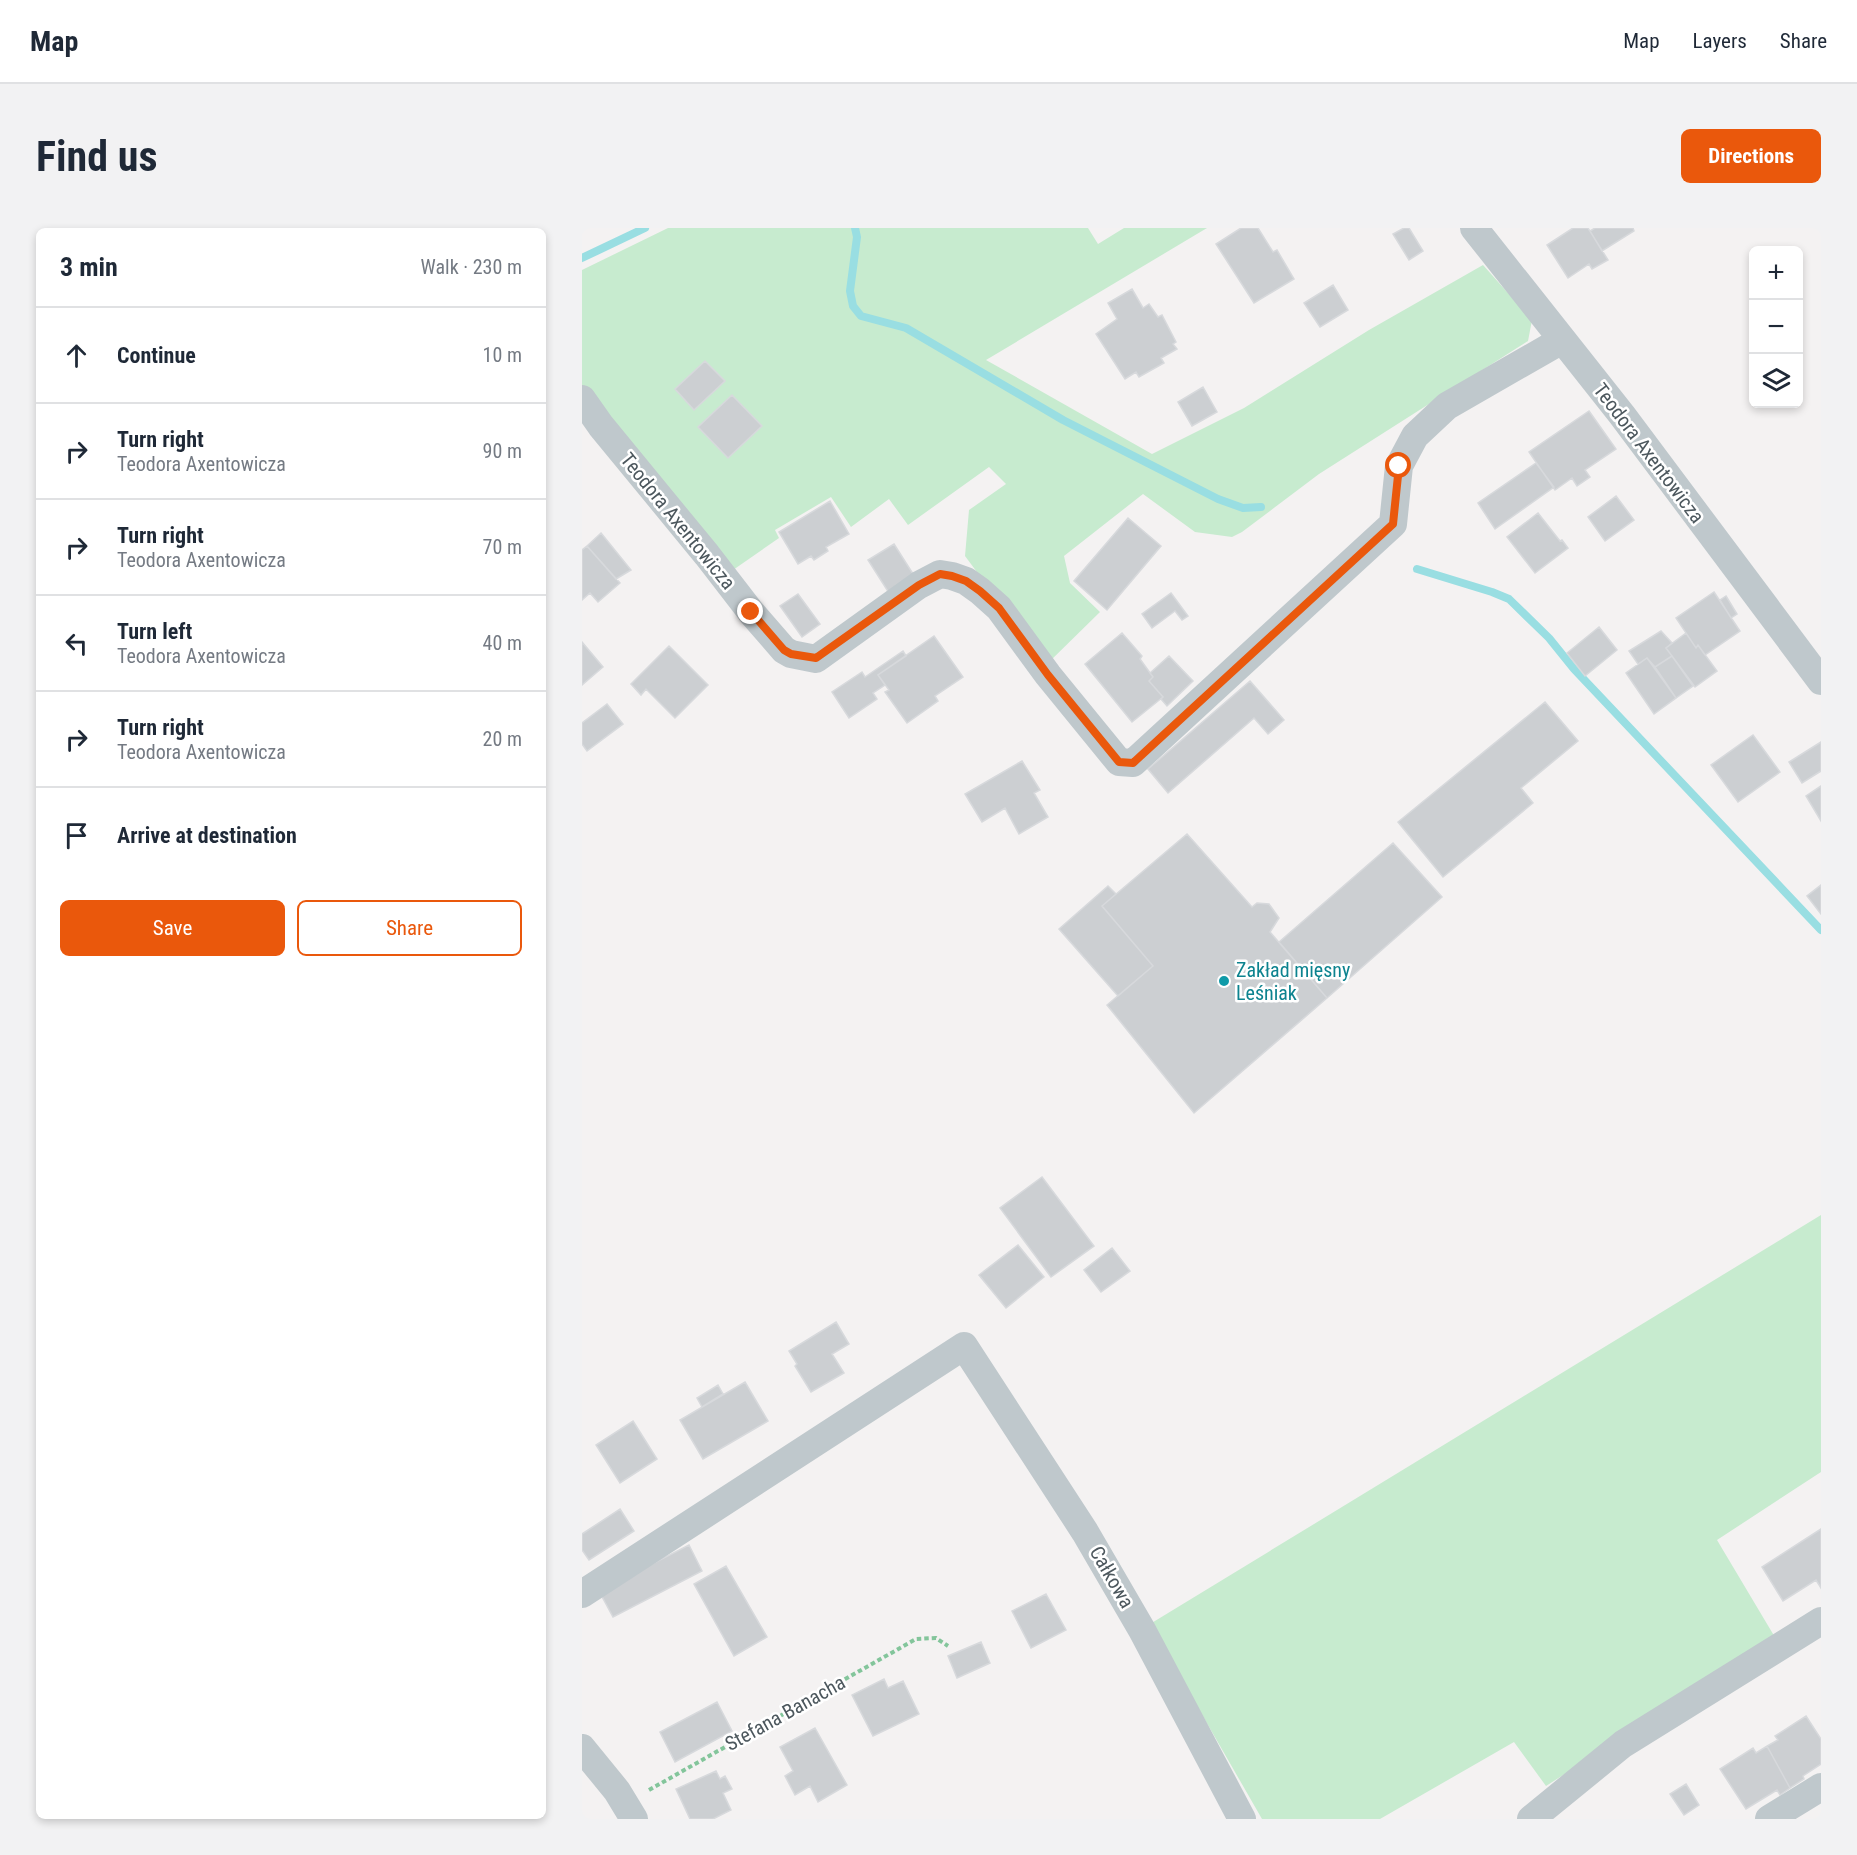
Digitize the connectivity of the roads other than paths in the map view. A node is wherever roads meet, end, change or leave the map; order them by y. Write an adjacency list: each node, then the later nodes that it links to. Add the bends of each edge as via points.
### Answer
1 (1474, 228): 2 (street, Teodora Axentowicza)
2 (1562, 340): 3 (street, Teodora Axentowicza, via 1447,406 1415,436 1399,466 1393,524 1133,763 1119,762 999,608 966,581 952,576 940,574 919,585 816,658 784,650); 4 (street, Teodora Axentowicza)
3 (582, 399)
4 (1821, 681)
5 (582, 1594): 10 (street, Całkowa, via 964,1346 1085,1532)
6 (1821, 1621): 11 (street, via 1623,1743)
7 (582, 1748): 9 (street)
8 (1821, 1787): 12 (street)
9 (630, 1811)
10 (1242, 1819)
11 (1531, 1819)
12 (1769, 1819)

